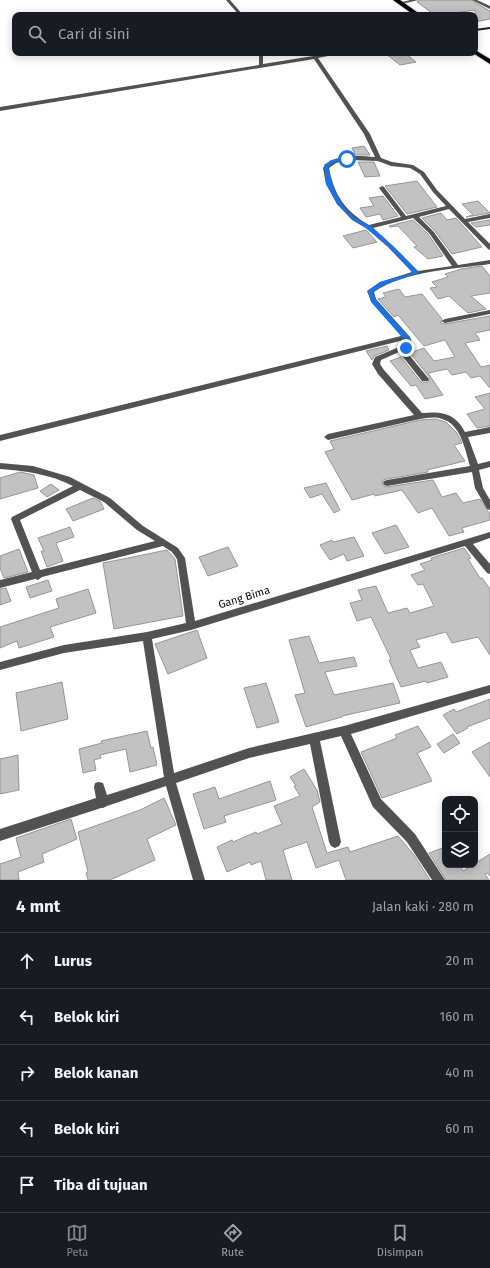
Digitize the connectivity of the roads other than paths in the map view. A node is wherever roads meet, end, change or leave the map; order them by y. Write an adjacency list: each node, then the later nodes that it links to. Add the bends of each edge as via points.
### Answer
1 (228, 0): 6 (street)
2 (417, 0): 4 (street)
3 (474, 0): 5 (street)
4 (398, 2): 7 (main road)
5 (490, 8)
6 (238, 12)
7 (413, 12)
8 (490, 28): 9 (main road)
9 (478, 30)
10 (478, 54): 14 (main road)
11 (261, 56): 15 (street)
12 (322, 56): 13 (street)
13 (315, 57): 15 (street); 17 (street, via 367,134)
14 (490, 62)
15 (261, 66): 16 (street)
16 (0, 109)
17 (379, 159): 19 (street, via 391,164 414,167); 24 (street, via 337,160 326,166 329,184 339,203 354,219)
18 (382, 188): 22 (street)
19 (451, 207): 20 (street); 23 (street)
20 (415, 216): 22 (street); 27 (street, via 431,232)
21 (490, 216): 23 (street)
22 (405, 219): 24 (street)
23 (463, 221): 25 (street)
24 (368, 227): 28 (street)
25 (490, 248)
26 (490, 262): 27 (street)
27 (456, 267): 28 (street)
28 (416, 273): 31 (street, via 382,283 370,291 373,300)
29 (490, 312): 30 (street)
30 (445, 321)
31 (406, 337): 32 (street, via 408,345); 38 (street)
32 (401, 350): 33 (street); 34 (street, via 381,358 376,364)
33 (425, 379)
34 (420, 416): 36 (street, via 435,414 448,417 457,424); 37 (street)
35 (490, 430): 36 (street)
36 (464, 435): 41 (street)
37 (328, 437)
38 (0, 438)
39 (490, 464): 41 (street)
40 (0, 466): 43 (street, via 33,469)
41 (475, 468): 42 (street); 44 (street, via 479,488)
42 (387, 483)
43 (80, 486): 46 (street, via 107,500 140,528); 49 (street, via 15,519)
44 (490, 506)
45 (490, 535): 47 (street, Gang Bima)
46 (164, 542): 49 (street); 51 (street, via 181,558)
47 (467, 542): 48 (street); 51 (street, Gang Bima)
48 (490, 570)
49 (38, 576): 50 (street)
50 (0, 584)
51 (191, 626): 52 (street, Gang Bima)
52 (147, 636): 53 (street, Gang Bima, via 64,649); 57 (street)
53 (0, 666)
54 (490, 689): 55 (street)
55 (344, 731): 56 (street); 63 (street, via 377,803 411,838)
56 (314, 737): 57 (street, via 249,753); 61 (street)
57 (170, 780): 59 (street); 62 (street)
58 (99, 787): 59 (street)
59 (103, 803): 60 (street)
60 (0, 835)
61 (335, 842)
62 (198, 880)
63 (439, 880)

